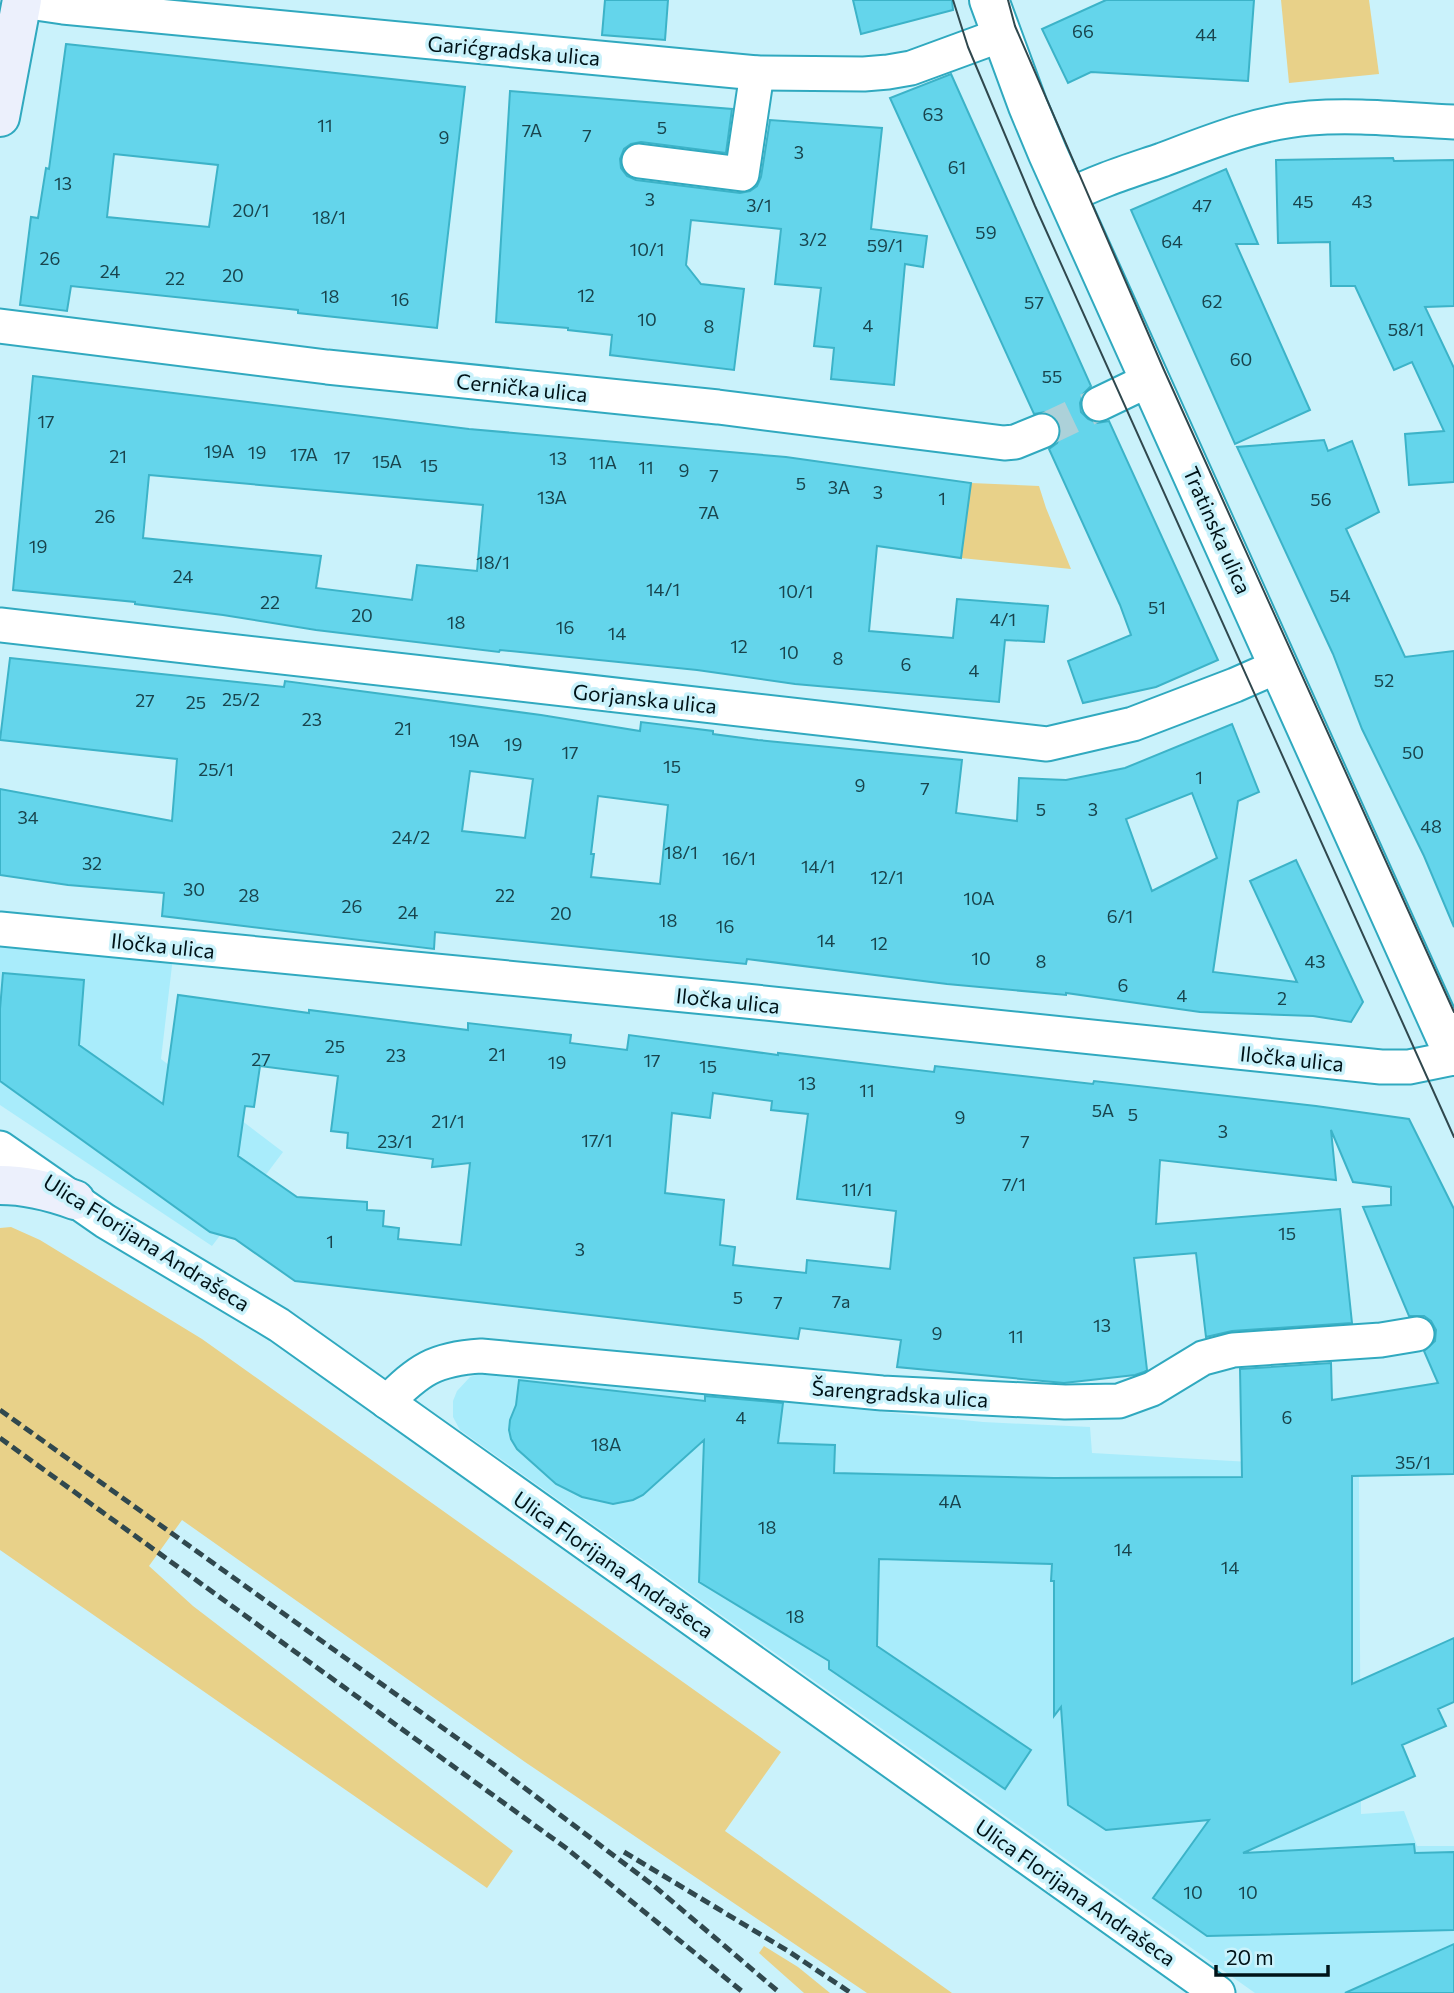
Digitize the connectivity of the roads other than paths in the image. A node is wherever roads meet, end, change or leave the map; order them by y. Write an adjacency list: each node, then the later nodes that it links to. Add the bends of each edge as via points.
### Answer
1 (22, 0): 3 (street, Garićgradska ulica); 4 (main road)
2 (995, 17): 3 (street, Garićgradska ulica, via 911,68 864,74); 7 (street, Tratinska ulica)
3 (758, 73): 6 (street, via 742,174)
4 (0, 117)
5 (1454, 122): 7 (street, via 1349,117 1277,123 1216,140)
6 (639, 161)
7 (1068, 197): 9 (street, Tratinska ulica)
8 (0, 327): 11 (street, Cernička ulica, via 1004,443)
9 (1151, 379): 10 (street); 13 (street, Tratinska ulica)
10 (1099, 404)
11 (1042, 431)
12 (0, 625): 13 (street, Gorjanska ulica, via 1048,744 1133,724)
13 (1278, 666): 15 (street, Tratinska ulica)
14 (0, 929): 15 (street, Iločka ulica, via 1388,1068)
15 (1454, 1057)
16 (0, 1148): 18 (street, Ulica Florijana Andrašeca)
17 (0, 1185): 18 (main road, via 53,1192)
18 (75, 1200): 20 (street, Ulica Florijana Andrašeca, via 279,1325)
19 (1417, 1334): 20 (street, Šarengradska ulica, via 1233,1350 1203,1358 1152,1389 1119,1401 882,1393 481,1356 435,1365 411,1377)
20 (387, 1402): 21 (street, Ulica Florijana Andrašeca)
21 (1218, 1993)

